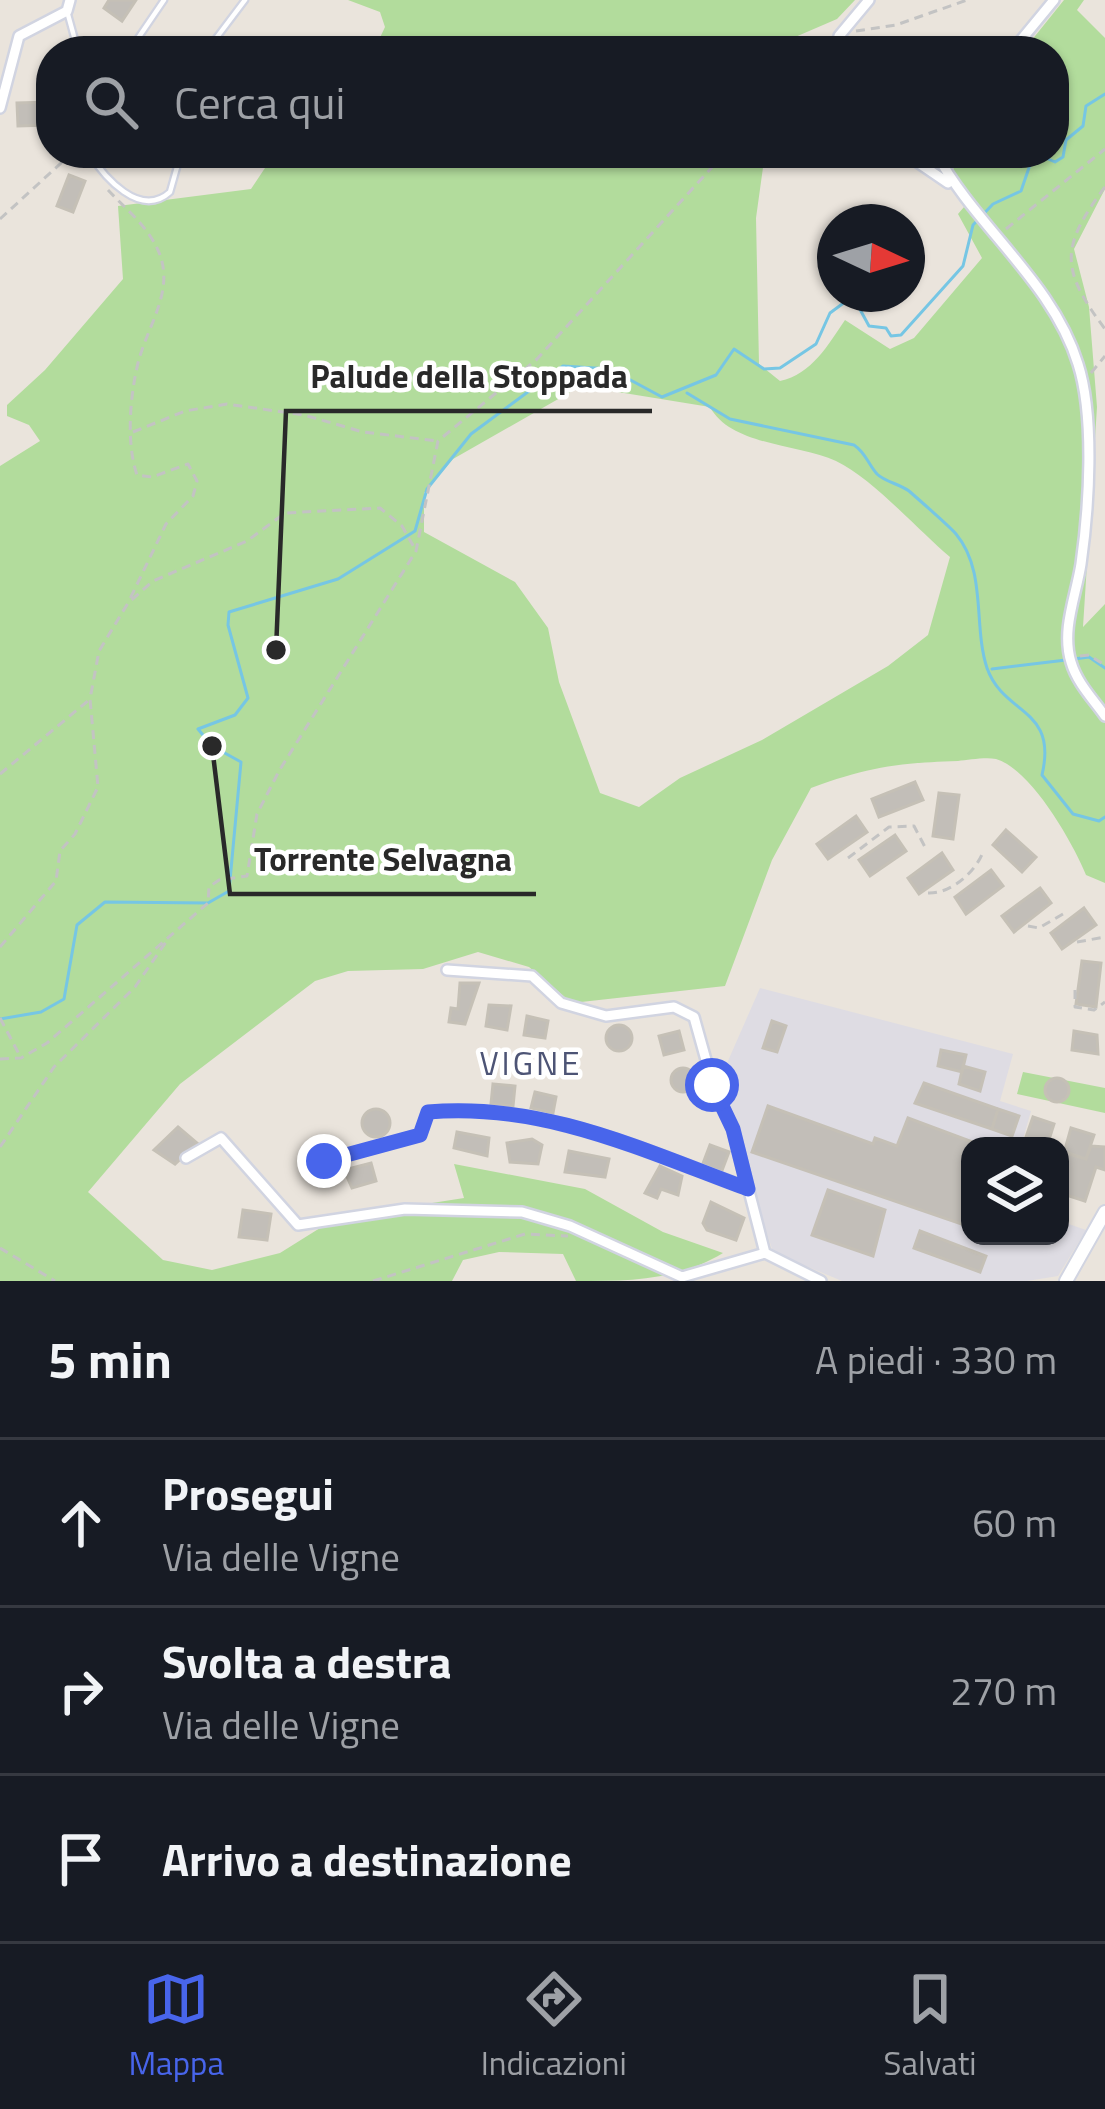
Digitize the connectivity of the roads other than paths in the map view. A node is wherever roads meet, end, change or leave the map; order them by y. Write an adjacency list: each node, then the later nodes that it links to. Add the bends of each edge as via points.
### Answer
1 (164, 0): 7 (lane)
2 (245, 0): 8 (lane)
3 (869, 0): 9 (street)
4 (1054, 0): 10 (street)
5 (68, 6): 6 (lane); 11 (street, via 19,36)
6 (76, 36)
7 (140, 36)
8 (218, 36)
9 (841, 36)
10 (1024, 36)
11 (0, 108)
12 (98, 168): 13 (lane, via 128,196 148,200 170,192)
13 (177, 168)
14 (927, 168): 16 (street)
15 (942, 168): 16 (street)
16 (953, 185): 17 (street, via 1059,323 1082,382 1087,516 1070,658)
17 (1105, 716)
18 (447, 970): 21 (street, via 532,976 561,1003 606,1016 685,1010 694,1017)
19 (186, 1159): 23 (street, via 221,1138 298,1225 405,1209 522,1212 682,1277)
20 (324, 1161): 21 (street, via 420,1135 428,1112 488,1109 603,1132)
21 (748, 1189): 23 (street)
22 (1105, 1212): 25 (main road)
23 (766, 1253): 24 (street)
24 (820, 1281)
25 (1066, 1281)

